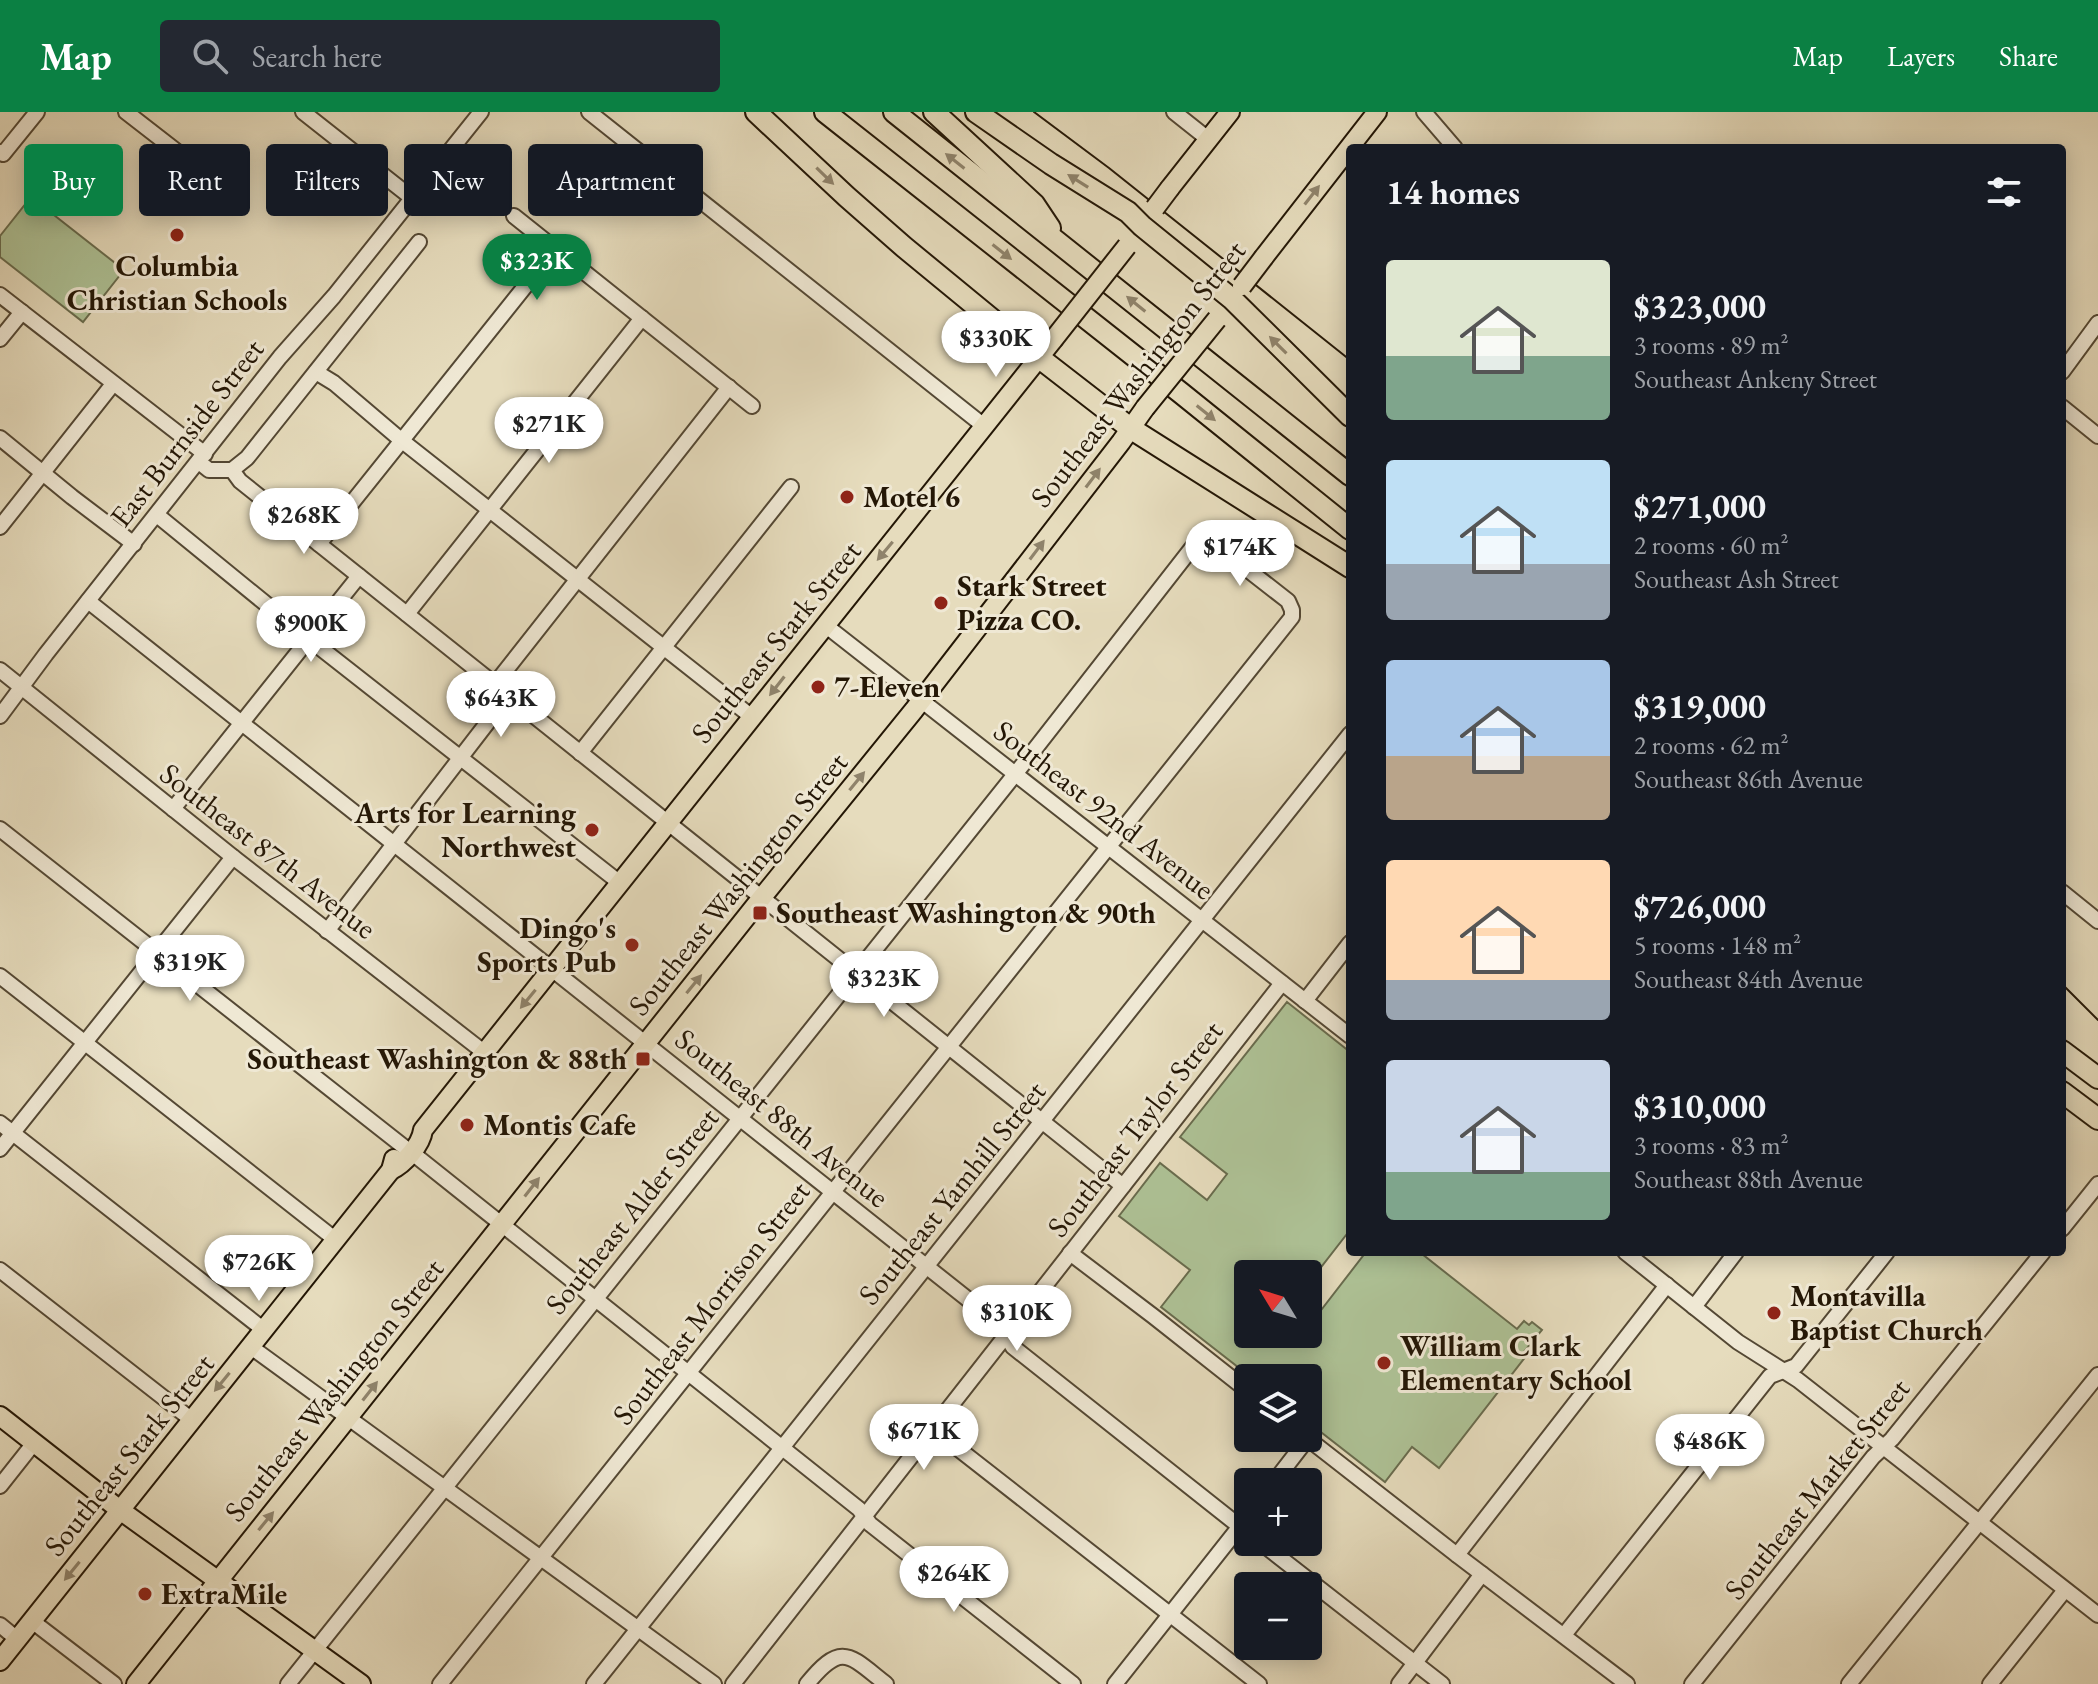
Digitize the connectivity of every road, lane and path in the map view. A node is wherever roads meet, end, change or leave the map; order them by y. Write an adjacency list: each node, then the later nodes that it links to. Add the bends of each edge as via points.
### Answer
1 (37, 112): 21 (street)
2 (126, 112): 16 (street)
3 (303, 112): 22 (street)
4 (481, 112): 17 (street, East Burnside Street)
5 (589, 112): 43 (street)
6 (756, 112): 35 (highway, one-way to 35, via 847,197)
7 (825, 112): 55 (highway, one-way to 55)
8 (894, 112): 27 (highway, one-way to 8)
9 (934, 112): 27 (highway, via 1034,204)
10 (976, 112): 25 (highway, one-way to 10)
11 (1174, 112): 15 (street)
12 (1230, 112): 15 (main road, Southeast Stark Street)
13 (1377, 112): 18 (main road, Southeast Washington Street, one-way to 13, bridge)
14 (1424, 112): 19 (street)
15 (1208, 139): 25 (main road, Southeast Stark Street, bridge)
16 (167, 144)
17 (455, 144)
18 (1352, 144)
19 (1452, 144)
20 (1346, 152): 29 (main road, Southeast Washington Street, one-way to 20, bridge)
21 (2, 153)
22 (404, 192)
23 (404, 208): 48 (street, East Burnside Street)
24 (514, 216): 28 (street)
25 (1142, 226): 29 (highway); 35 (main road, Southeast Stark Street, bridge)
26 (419, 242): 37 (street)
27 (1061, 244): 50 (highway, one-way to 27)
28 (555, 249): 32 (street); 47 (street)
29 (1237, 292): 42 (highway, one-way to 29); 44 (main road, Southeast Washington Street, bridge)
30 (0, 295): 31 (street)
31 (22, 312): 34 (street); 38 (street)
32 (642, 318): 39 (street); 53 (street)
33 (2098, 323): 36 (street)
34 (0, 339)
35 (1040, 357): 43 (main road, Southeast Stark Street); 44 (highway)
36 (2066, 367)
37 (316, 372): 47 (street); 49 (street)
38 (113, 384): 48 (street); 51 (street)
39 (729, 387): 40 (street); 61 (street)
40 (752, 406)
41 (2066, 410): 45 (street)
42 (1346, 412)
43 (984, 426): 65 (main road, Southeast Stark Street, one-way to 65)
44 (1130, 428): 59 (highway); 72 (main road, Southeast Washington Street, one-way to 44)
45 (2098, 436)
46 (0, 438): 51 (street)
47 (401, 440): 53 (street); 58 (street)
48 (202, 458): 49 (street, via 209,470); 54 (street, East Burnside Street)
49 (232, 470): 58 (street)
50 (1346, 472)
51 (42, 473): 56 (street); 57 (street)
52 (791, 487): 67 (street)
53 (490, 509): 61 (street); 63 (street)
54 (157, 515): 57 (street, East Burnside Street); 66 (street)
55 (1346, 526)
56 (0, 527)
57 (134, 544): 62 (street, East Burnside Street)
58 (319, 544): 60 (street)
59 (1346, 564)
60 (359, 576): 63 (street); 66 (street)
61 (578, 579): 67 (street); 69 (street)
62 (88, 601): 70 (street, East Burnside Street); 75 (street, Southeast 88th Avenue)
63 (407, 614): 69 (street)
64 (1292, 617): 79 (street, Southeast Alder Street, via 1288,601 1203,539); 84 (street, Southeast Morrison Street)
65 (825, 625): 72 (street, Southeast 92nd Avenue); 74 (main road, Southeast Stark Street, one-way to 74)
66 (309, 639): 75 (street); 78 (street)
67 (664, 647): 74 (street); 77 (street)
68 (0, 670): 70 (street, Southeast 87th Avenue)
69 (495, 684): 71 (street)
70 (21, 688): 73 (street, East Burnside Street); 80 (street, Southeast 87th Avenue)
71 (508, 696): 77 (street); 78 (street)
72 (921, 701): 79 (street, Southeast 92nd Avenue); 88 (main road, Southeast Washington Street, one-way to 72)
73 (0, 716)
74 (752, 717): 81 (main road, Southeast Stark Street)
75 (241, 723): 80 (street); 83 (street, Southeast 88th Avenue)
76 (1346, 739): 89 (street, Southeast Yamhill Street)
77 (580, 753): 81 (street)
78 (462, 758): 83 (street); 86 (street)
79 (1014, 774): 84 (street, Southeast 92nd Avenue); 95 (street, Southeast Alder Street)
80 (173, 809): 85 (street, Southeast 87th Avenue)
81 (668, 823): 86 (main road, Southeast Stark Street); 88 (street)
82 (0, 829): 93 (street)
83 (394, 844): 91 (street); 94 (street, Southeast 88th Avenue)
84 (1109, 847): 89 (street, Southeast 92nd Avenue); 102 (street, Southeast Morrison Street)
85 (233, 857): 91 (street, Southeast 87th Avenue); 93 (street)
86 (620, 883): 94 (main road, Southeast Stark Street)
87 (2066, 895): 90 (street)
88 (762, 898): 95 (street); 101 (main road, Southeast Washington Street, one-way to 88)
89 (1203, 921): 97 (street, Southeast 92nd Avenue); 109 (street, Southeast Yamhill Street)
90 (2098, 921)
91 (327, 931): 103 (street, Southeast 87th Avenue)
92 (1346, 948): 98 (street)
93 (157, 953): 100 (street); 113 (street)
94 (553, 968): 101 (street, Southeast 88th Avenue); 103 (main road, Southeast Stark Street, one-way to 103)
95 (856, 972): 102 (street); 107 (street, Southeast Alder Street)
96 (0, 976): 100 (street)
97 (1282, 983): 98 (street, Southeast 92nd Avenue); 115 (street, Southeast Taylor Street)
98 (1305, 1001): 99 (street, Southeast 92nd Avenue)
99 (1346, 1033)
100 (85, 1043): 111 (street); 119 (street)
101 (647, 1043): 107 (street, Southeast 88th Avenue); 118 (main road, Southeast Washington Street, one-way to 101)
102 (949, 1046): 109 (street); 116 (street, Southeast Morrison Street)
103 (485, 1053): 113 (main road, Southeast Stark Street, via 422,1138)
104 (2066, 1054): 105 (highway)
105 (2098, 1078)
106 (2066, 1095): 108 (highway)
107 (740, 1117): 116 (street, Southeast 88th Avenue); 128 (street, Southeast Alder Street)
108 (2098, 1119)
109 (1043, 1120): 115 (street); 125 (street, Southeast Yamhill Street)
110 (0, 1123): 111 (street)
111 (13, 1133): 112 (street); 130 (street)
112 (0, 1149)
113 (407, 1150): 118 (street); 119 (main road, Southeast Stark Street, via 400,1166 391,1170)
114 (2098, 1184): 117 (street)
115 (1123, 1186): 120 (street, Southeast Taylor Street)
116 (833, 1191): 125 (street, Southeast 88th Avenue); 134 (street, Southeast Morrison Street)
117 (2066, 1224)
118 (502, 1225): 128 (street); 138 (main road, Southeast Washington Street, one-way to 118)
119 (336, 1240): 130 (main road, Southeast Stark Street)
120 (1070, 1253): 131 (street, Southeast Taylor Street); 136 (street)
121 (1630, 1256): 127 (street)
122 (1733, 1256): 129 (street)
123 (1884, 1256): 133 (street, via 1796,1366)
124 (2040, 1256): 142 (street, Southeast Market Street)
125 (927, 1266): 131 (street, Southeast 88th Avenue, via 999,1324); 143 (street, Southeast Yamhill Street)
126 (0, 1270): 139 (street)
127 (1667, 1285): 129 (street); 154 (street)
128 (594, 1299): 134 (street); 148 (street, Southeast Alder Street)
129 (1694, 1307): 133 (street)
130 (264, 1330): 132 (main road, Southeast Stark Street)
131 (1006, 1336): 140 (street, Southeast Taylor Street); 151 (street, Southeast 88th Avenue, via 1013,1347)
132 (251, 1347): 138 (street); 139 (main road, Southeast Stark Street, one-way to 139)
133 (1784, 1370): 142 (street); 165 (street, via 1770,1376)
134 (688, 1373): 143 (street); 156 (street, Southeast Morrison Street)
135 (2098, 1375): 152 (street)
136 (1234, 1380)
137 (0, 1416): 141 (main road)
138 (349, 1417): 148 (street); 158 (main road, Southeast Washington Street, one-way to 138)
139 (192, 1420): 149 (main road, Southeast Stark Street)
140 (933, 1429): 150 (street, Southeast Taylor Street); 160 (street)
141 (34, 1443): 147 (street); 149 (main road)
142 (1884, 1447): 152 (street); 186 (street, Southeast Market Street)
143 (782, 1448): 150 (street); 164 (street, Southeast Yamhill Street)
144 (1322, 1449): 154 (street)
145 (1297, 1452): 146 (street)
146 (1285, 1468)
147 (0, 1486)
148 (445, 1488): 156 (street); 167 (street, Southeast Alder Street)
149 (120, 1510): 158 (main road); 162 (main road, Southeast Stark Street, one-way to 162)
150 (865, 1517): 177 (street, Southeast Taylor Street); 180 (street)
151 (1234, 1517)
152 (1979, 1522): 159 (street); 187 (street)
153 (1234, 1538): 160 (street)
154 (1457, 1555): 157 (street)
155 (1278, 1556): 169 (street)
156 (541, 1558): 164 (street); 174 (street, Southeast Morrison Street)
157 (1482, 1574): 165 (street); 169 (street)
158 (218, 1581): 167 (main road); 171 (main road, Southeast Washington Street)
159 (2065, 1590): 161 (street); 188 (street)
160 (1170, 1614): 181 (street); 182 (street)
161 (2098, 1615)
162 (32, 1621): 166 (main road, Southeast Stark Street); 170 (street)
163 (0, 1625): 166 (street)
164 (639, 1628): 175 (street, Southeast Yamhill Street); 176 (street)
165 (1564, 1635): 185 (street)
166 (17, 1639): 168 (main road, Southeast Stark Street)
167 (315, 1650): 172 (street, Southeast Alder Street); 173 (main road)
168 (0, 1661)
169 (1415, 1663): 183 (street); 184 (street)
170 (114, 1684)
171 (136, 1684)
172 (288, 1684)
173 (361, 1684)
174 (440, 1684)
175 (594, 1684)
176 (714, 1684)
177 (733, 1684)
178 (807, 1684): 179 (street, via 828,1661 843,1655)
179 (886, 1684)
180 (1073, 1684)
181 (1115, 1684)
182 (1259, 1684)
183 (1399, 1684)
184 (1442, 1684)
185 (1627, 1684)
186 (1692, 1684)
187 (1849, 1684)
188 (1990, 1684)

